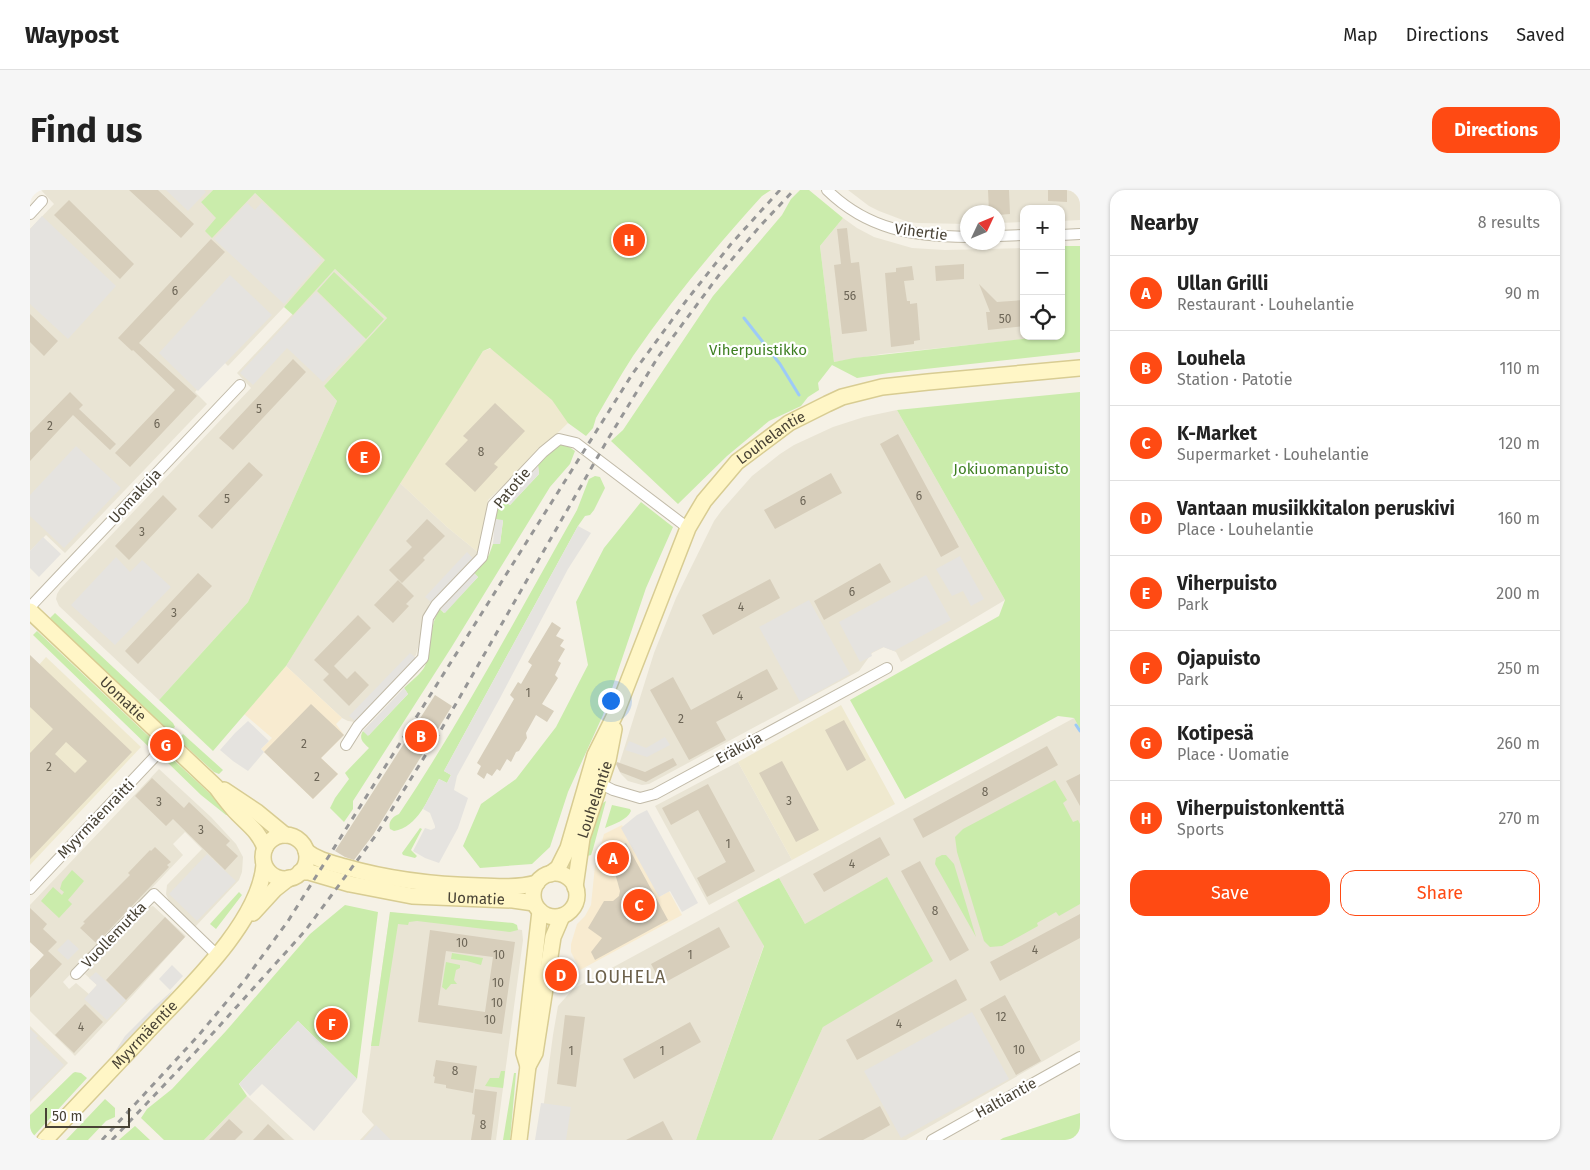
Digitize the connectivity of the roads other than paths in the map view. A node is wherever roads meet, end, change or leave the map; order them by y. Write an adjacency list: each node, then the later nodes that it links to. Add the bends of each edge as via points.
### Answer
1 (827, 190): 8 (street, Vihertie, via 864,218 887,228)
2 (42, 201): 3 (street)
3 (30, 214)
4 (1065, 234): 5 (street)
5 (1080, 234)
6 (1020, 235): 7 (street)
7 (1005, 236)
8 (960, 237)
9 (1080, 368): 11 (main road, Louhelantie, via 928,382 842,397 789,423 737,462 704,501)
10 (240, 385): 12 (street, Uomakuja)
11 (688, 528): 15 (street, Patotie, via 576,443 560,439 543,452 493,505 482,557 436,605 428,618 424,658 358,726); 17 (main road, Louhelantie, via 616,713 595,755)
12 (30, 607)
13 (30, 611): 18 (main road, Uomatie)
14 (886, 668): 17 (street, Eräkuja, via 655,794 640,798)
15 (346, 745)
16 (162, 749): 27 (street, Myyrmäenraitti)
17 (594, 781): 23 (main road, Louhelantie, via 568,848 558,868); 26 (main road, Louhelantie)
18 (216, 787): 19 (main road, Uomatie, via 251,808); 20 (main road, Uomatie, via 260,836)
19 (284, 835): 20 (main road, via 274,838); 21 (main road, via 298,839)
20 (265, 848): 22 (main road)
21 (306, 851): 24 (main road, via 306,862); 25 (main road, Uomatie, via 317,859 389,879 443,885 514,887)
22 (264, 865): 24 (main road, via 274,876); 30 (main road, Myyrmäentie, via 260,889)
23 (550, 874): 25 (main road); 26 (main road, via 565,876)
24 (294, 875): 28 (main road, Uomatie, via 309,872 412,896 513,900); 30 (main road, Myyrmäentie, via 275,889)
25 (537, 883): 28 (main road, via 533,894)
26 (575, 887): 29 (main road, via 575,903)
27 (30, 889)
28 (537, 907): 29 (main road, via 549,916); 34 (main road, via 539,936 524,1053)
29 (562, 916): 34 (main road, via 553,937 535,1052)
30 (241, 925): 31 (main road, Myyrmäentie)
31 (217, 955): 32 (street, Vuollemutka, via 154,894); 35 (main road, Myyrmäentie)
32 (76, 974)
33 (1080, 1057): 37 (street, Haltiantie)
34 (528, 1066): 36 (main road)
35 (44, 1140)
36 (519, 1140)
37 (932, 1140)

